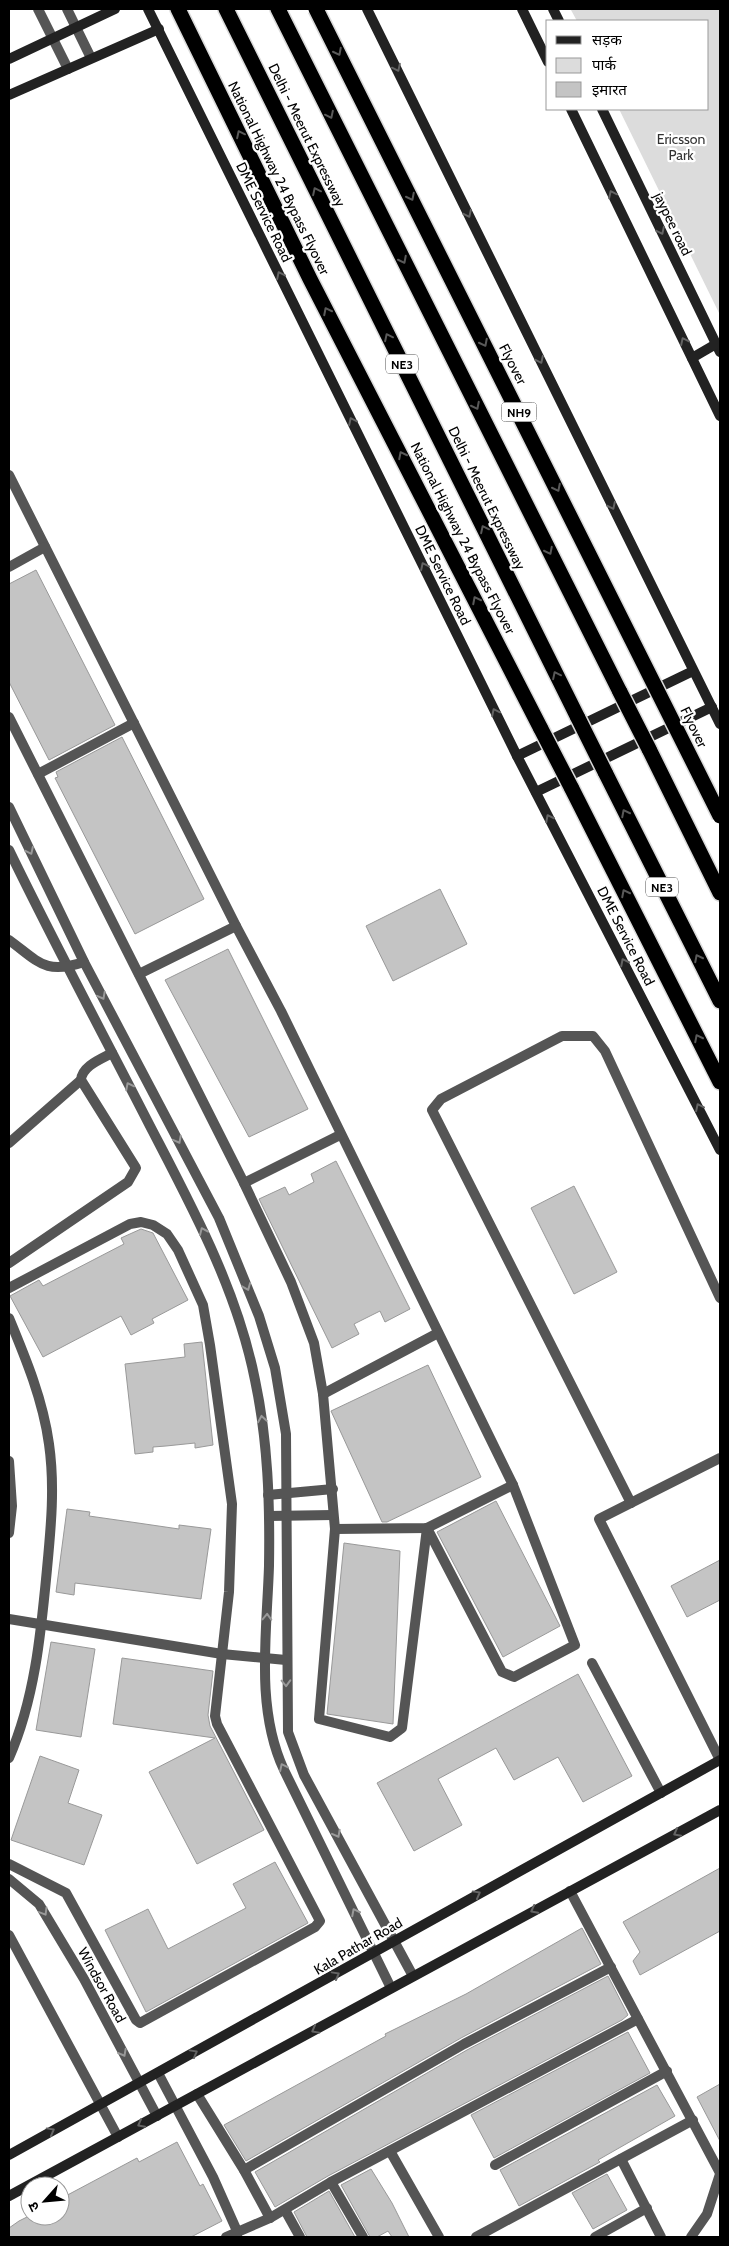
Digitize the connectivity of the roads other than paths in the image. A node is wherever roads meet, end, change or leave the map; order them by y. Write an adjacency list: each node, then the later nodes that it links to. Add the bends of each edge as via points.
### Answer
1 (38, 9): 13 (street)
2 (67, 9): 11 (street)
3 (115, 9): 11 (street)
4 (148, 9): 12 (street, DME Service Road)
5 (178, 9): 47 (highway, National Highway 24 Bypass Flyover, one-way to 5, bridge, via 499,643 310,279)
6 (226, 9): 44 (highway, Delhi - Meerut Expressway / NE3, one-way to 6, bridge)
7 (278, 9): 38 (highway, one-way to 38, bridge)
8 (316, 9): 36 (highway, Flyover / NH9, one-way to 36, bridge)
9 (367, 9): 27 (street, one-way to 27)
10 (522, 9): 15 (street)
11 (77, 28): 13 (street); 14 (street)
12 (158, 29): 14 (street); 32 (street, DME Service Road, one-way to 12)
13 (54, 39): 16 (street); 17 (street)
14 (91, 58): 17 (street)
15 (546, 58)
16 (9, 59)
17 (68, 68): 18 (street)
18 (9, 96)
19 (570, 110): 22 (street, one-way to 19)
20 (602, 110): 21 (street, jaypee road, one-way to 21)
21 (718, 348): 22 (street)
22 (692, 358): 23 (street)
23 (720, 416)
24 (9, 475): 25 (street)
25 (45, 547): 26 (street); 30 (street)
26 (9, 566)
27 (693, 671): 28 (street); 32 (street)
28 (712, 707): 31 (street); 34 (street)
29 (9, 717): 33 (street)
30 (134, 723): 33 (street); 39 (street)
31 (720, 724)
32 (517, 756): 34 (street, DME Service Road)
33 (38, 774): 43 (street)
34 (536, 792): 50 (street, DME Service Road, one-way to 34)
35 (9, 807): 41 (street, one-way to 41)
36 (720, 816)
37 (9, 850): 42 (street)
38 (720, 893)
39 (236, 926): 43 (street); 48 (street)
40 (9, 940): 42 (street, via 43,965)
41 (84, 962): 42 (street); 62 (street, one-way to 62, via 219,1218 258,1316 280,1393 286,1434)
42 (66, 968): 45 (street)
43 (139, 974): 51 (street)
44 (720, 1001)
45 (112, 1053): 46 (street, via 91,1065); 63 (street, one-way to 45, via 266,1448 255,1379 241,1326 204,1231)
46 (80, 1080): 49 (street); 52 (street, via 136,1168 134,1175)
47 (720, 1082)
48 (340, 1135): 51 (street); 56 (street)
49 (9, 1144)
50 (720, 1150)
51 (244, 1183): 57 (street, via 291,1282 314,1343)
52 (9, 1264)
53 (9, 1288): 73 (street, via 130,1224 153,1225 167,1234 178,1250 203,1305 232,1504 229,1592)
54 (720, 1298): 64 (street, via 605,1051 593,1036 562,1036 441,1099 432,1110)
55 (9, 1318): 72 (street, via 38,1392 49,1445 52,1510)
56 (438, 1334): 57 (street); 60 (street)
57 (323, 1394): 61 (street)
58 (720, 1458): 64 (street)
59 (9, 1461): 70 (street, via 12,1506)
60 (513, 1485): 68 (street); 68 (street, via 575,1640 575,1645 568,1650 514,1677 502,1672)
61 (333, 1489): 62 (street); 65 (street)
62 (288, 1493): 63 (street); 67 (street)
63 (268, 1495): 66 (street)
64 (631, 1503): 78 (street, via 598,1519)
65 (333, 1515): 67 (street); 69 (street)
66 (269, 1516): 67 (street); 74 (street, one-way to 66)
67 (288, 1516): 75 (street)
68 (426, 1528): 69 (street); 69 (street, via 402,1728 390,1737 319,1719)
69 (335, 1530)
70 (9, 1533)
71 (9, 1619): 72 (street)
72 (42, 1624): 73 (street); 77 (street, via 26,1711)
73 (222, 1654): 74 (street); 81 (street, via 215,1707 217,1724 320,1916 318,1924 140,2023 66,1893)
74 (266, 1659): 75 (street); 86 (street, one-way to 74, via 276,1753 269,1716)
75 (286, 1660): 85 (street, one-way to 85, via 288,1732 293,1748 304,1775)
76 (592, 1664): 79 (street)
77 (9, 1758)
78 (720, 1760): 79 (street, Kala Pathar Road)
79 (661, 1793): 85 (street, Kala Pathar Road, one-way to 79)
80 (720, 1810): 83 (street, one-way to 83)
81 (9, 1864)
82 (9, 1879): 93 (street, Windsor Road, one-way to 93, via 39,1904)
83 (570, 1891): 87 (street); 88 (street, one-way to 88)
84 (9, 1935): 95 (street)
85 (394, 1940): 86 (street, Kala Pathar Road); 88 (street)
86 (374, 1951): 89 (street); 92 (street, Kala Pathar Road, one-way to 86, via 349,1968)
87 (611, 1967): 90 (street); 105 (street, via 464,2044)
88 (412, 1976): 89 (street)
89 (391, 1988): 94 (street, one-way to 94)
90 (638, 2019): 91 (street); 100 (street)
91 (666, 2071): 98 (street); 104 (street)
92 (158, 2073): 93 (street, Kala Pathar Road); 96 (street)
93 (139, 2083): 95 (street, Kala Pathar Road); 97 (street, Windsor Road)
94 (197, 2094): 96 (street); 105 (street)
95 (100, 2104): 99 (street); 101 (street, Kala Pathar Road, one-way to 95)
96 (176, 2105): 97 (street); 112 (street, via 213,2177)
97 (157, 2116): 99 (street, one-way to 99)
98 (693, 2120): 102 (street); 103 (street)
99 (118, 2137): 108 (street)
100 (390, 2151): 107 (street); 116 (street)
101 (9, 2155)
102 (717, 2157): 106 (street)
103 (621, 2159): 109 (street); 117 (street)
104 (495, 2165)
105 (244, 2170): 111 (street)
106 (720, 2173): 120 (street, via 707,2214)
107 (331, 2182): 110 (street); 115 (street)
108 (9, 2196)
109 (647, 2208): 118 (street); 119 (street)
110 (285, 2210): 111 (street); 114 (street)
111 (270, 2218): 112 (street)
112 (237, 2234): 113 (street)
113 (226, 2237)
114 (300, 2237)
115 (363, 2237)
116 (438, 2237)
117 (476, 2237)
118 (595, 2237)
119 (661, 2237)
120 (691, 2237)

